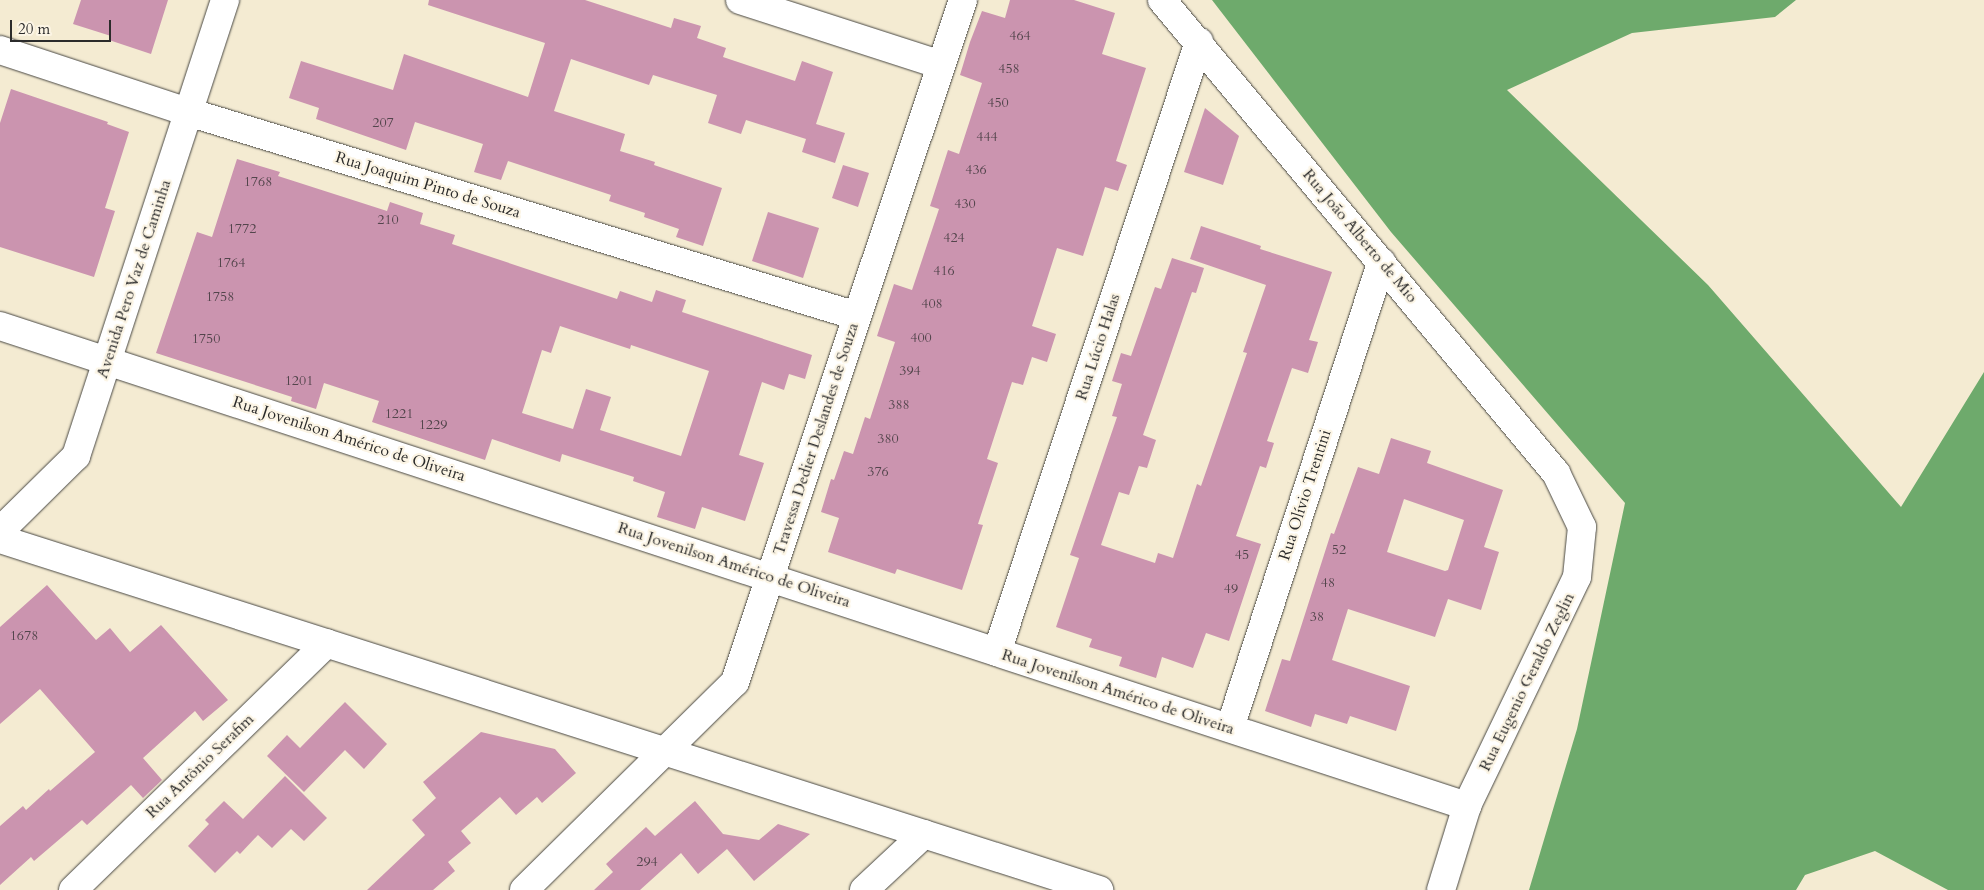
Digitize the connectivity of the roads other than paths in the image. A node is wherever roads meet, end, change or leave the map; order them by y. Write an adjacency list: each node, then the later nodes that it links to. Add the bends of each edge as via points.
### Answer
1 (225, 0): 8 (street, Avenida Pero Vaz de Caminha)
2 (740, 0): 7 (street)
3 (963, 0): 7 (street, Travessa Dedier Deslandes de Souza)
4 (1162, 0): 5 (street, Rua João Alberto de Mio)
5 (1199, 42): 9 (street, Rua João Alberto de Mio); 18 (street, Rua Lúcio Halas)
6 (0, 50): 8 (street, Rua Joaquim Pinto de Souza)
7 (941, 66): 10 (street, Travessa Dedier Deslandes de Souza)
8 (188, 112): 10 (street, Rua Joaquim Pinto de Souza); 12 (street, Avenida Pero Vaz de Caminha)
9 (1381, 262): 13 (street, Rua João Alberto de Mio); 19 (street, Rua Olívio Trentini)
10 (857, 316): 16 (street, Travessa Dedier Deslandes de Souza)
11 (0, 326): 12 (street, Rua Jovenilson Américo de Oliveira)
12 (108, 360): 14 (street, Avenida Pero Vaz de Caminha, via 76,456); 16 (street, Rua Jovenilson Américo de Oliveira)
13 (1556, 473): 21 (street, Rua Eugenio Geraldo Zeglin, via 1582,527 1577,577)
14 (0, 531)
15 (0, 538): 17 (street)
16 (770, 577): 18 (street, Rua Jovenilson Américo de Oliveira); 20 (street, Travessa Dedier Deslandes de Souza, via 735,682)
17 (327, 643): 20 (street); 23 (street, Rua Antônio Serafim)
18 (997, 652): 19 (street, Rua Jovenilson Américo de Oliveira)
19 (1230, 728): 21 (street, Rua Jovenilson Américo de Oliveira)
20 (666, 750): 22 (street); 24 (street, Travessa Dedier Deslandes de Souza)
21 (1467, 806): 27 (street, Rua Eugenio Geraldo Zeglin)
22 (924, 834): 25 (street); 26 (street)
23 (73, 890)
24 (524, 890)
25 (864, 890)
26 (1098, 890)
27 (1441, 890)

